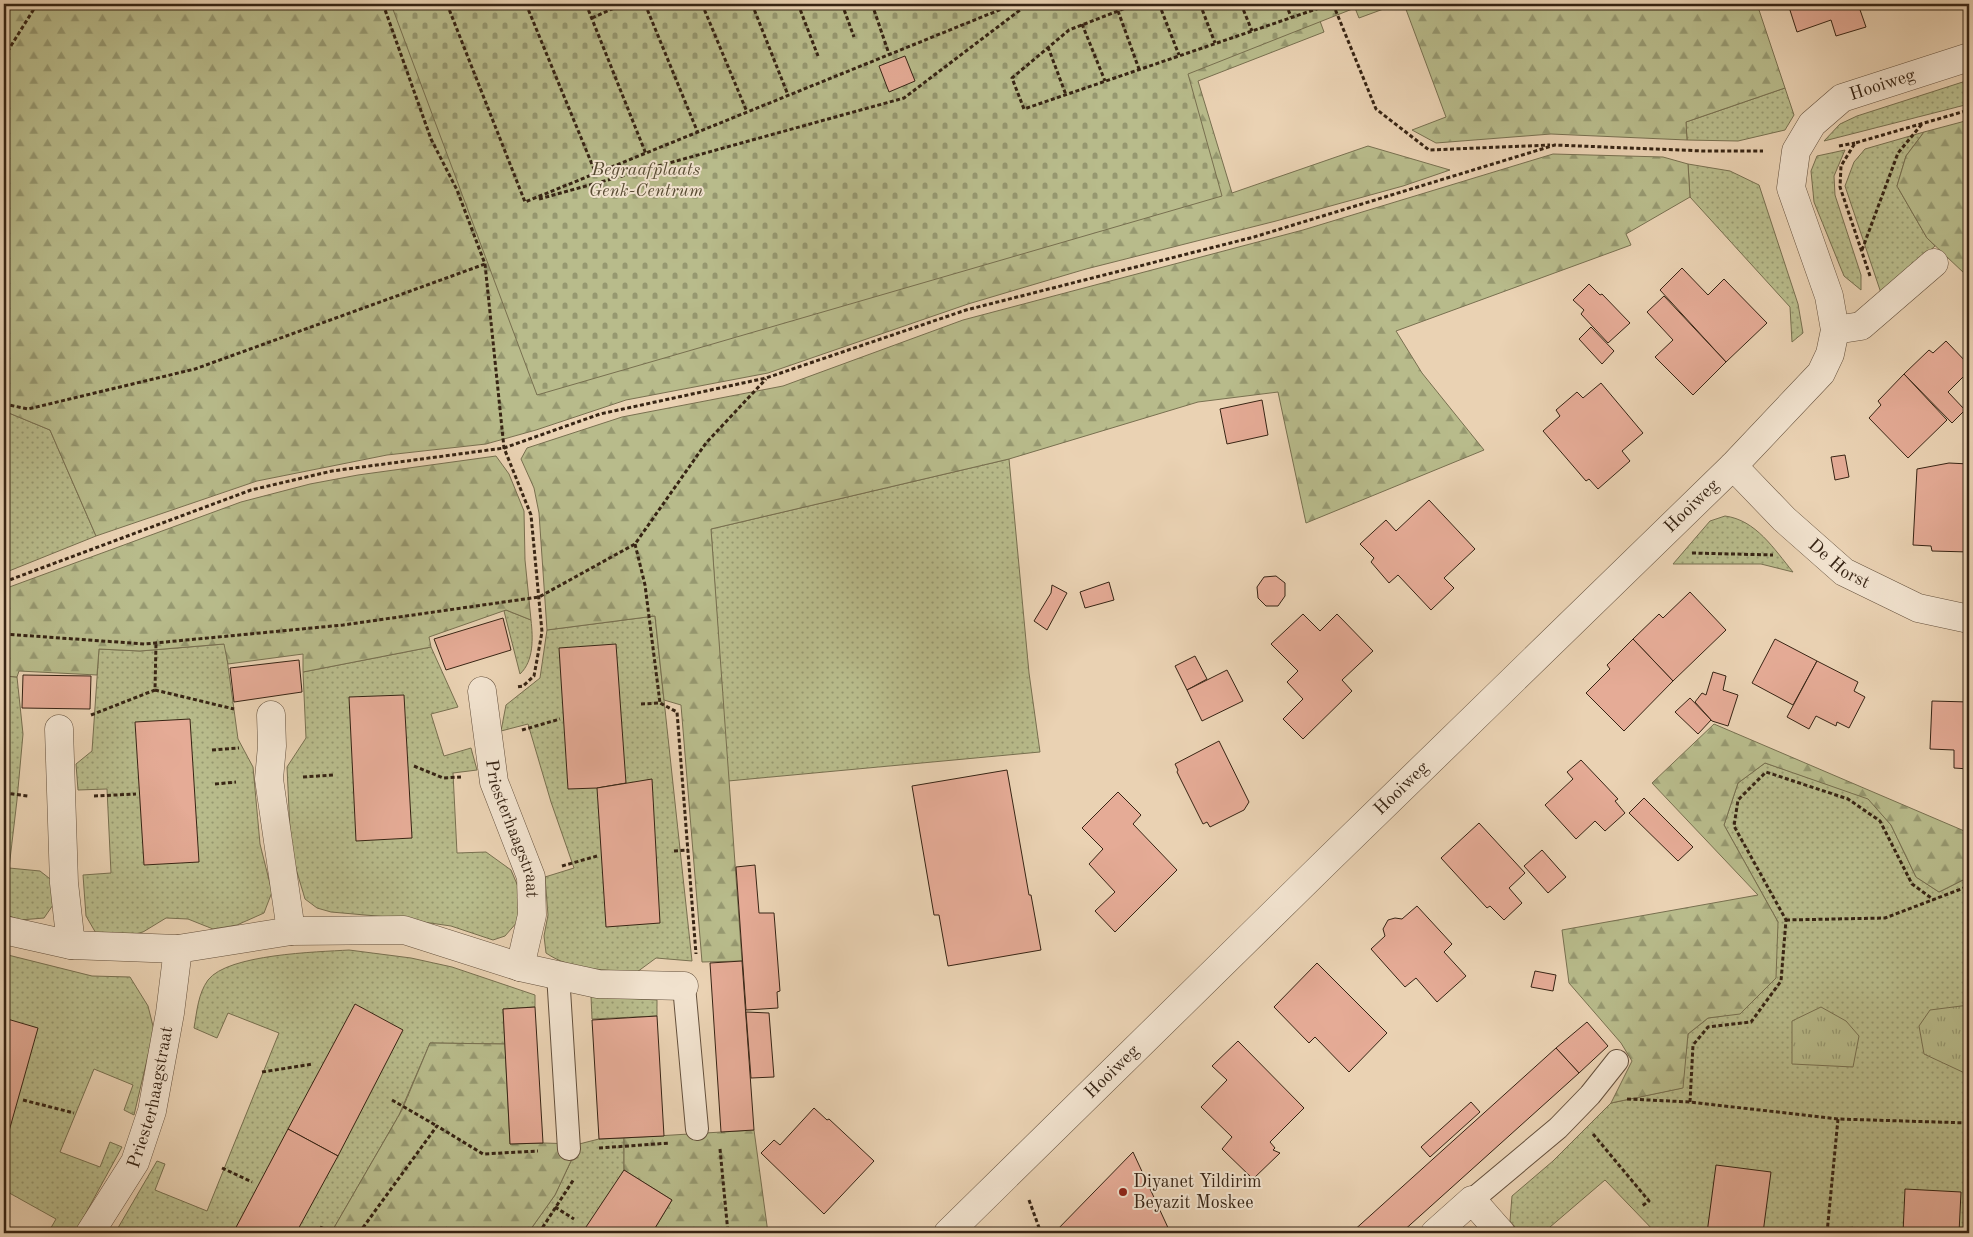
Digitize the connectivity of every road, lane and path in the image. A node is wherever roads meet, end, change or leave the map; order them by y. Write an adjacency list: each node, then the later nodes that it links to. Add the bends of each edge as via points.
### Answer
1 (36, 4): 33 (path)
2 (383, 4): 50 (path, via 431,139 457,190)
3 (447, 4): 47 (path)
4 (526, 4): 46 (path)
5 (586, 4): 24 (path)
6 (623, 4): 24 (path)
7 (645, 4): 42 (path)
8 (702, 4): 40 (path)
9 (761, 4): 21 (path)
10 (798, 4): 31 (path)
11 (842, 4): 27 (path)
12 (872, 4): 30 (path)
13 (1014, 4): 30 (path)
14 (1028, 4): 47 (path, via 904,98)
15 (1136, 4): 22 (path)
16 (1159, 4): 32 (path)
17 (1200, 4): 28 (path)
18 (1241, 4): 26 (path)
19 (1286, 4): 23 (path)
20 (1332, 4): 23 (path); 43 (path, via 1376,109 1429,150)
21 (753, 5): 37 (path)
22 (1118, 11): 25 (path); 35 (path)
23 (1292, 17): 26 (path)
24 (592, 18): 45 (path)
25 (1082, 24): 29 (path); 36 (path)
26 (1252, 31): 28 (path)
27 (854, 37)
28 (1215, 43): 32 (path)
29 (1048, 47): 38 (path); 38 (path, via 1012,78 1024,109)
30 (889, 54): 37 (path)
31 (818, 56)
32 (1179, 56): 35 (path)
33 (4, 57)
34 (1969, 57): 52 (street, Hooiweg, via 1842,98 1812,124 1796,151 1791,188 1829,296)
35 (1139, 69): 36 (path)
36 (1105, 81): 38 (path)
37 (788, 95): 40 (path)
38 (1066, 95)
39 (1969, 110): 41 (path)
40 (747, 112): 42 (path)
41 (1923, 123): 48 (path, via 1898,153); 48 (path, via 1855,143 1841,166 1840,187)
42 (698, 132): 45 (path)
43 (1555, 145): 44 (path, via 1704,151); 53 (path, via 1254,237 966,310)
44 (1769, 150)
45 (646, 154): 46 (path)
46 (596, 174): 47 (path)
47 (525, 202)
48 (1861, 251): 51 (path, via 1871,280)
49 (1934, 263): 51 (street)
50 (485, 264): 54 (path, via 195,369 28,409); 55 (path)
51 (1875, 316): 52 (street, via 1861,326)
52 (1835, 330): 56 (street, Hooiweg, via 1830,354 1820,373)
53 (766, 378): 55 (path, via 600,414); 57 (path, via 706,443)
54 (4, 404)
55 (504, 448): 60 (path, via 332,471 251,490); 61 (path, via 532,515)
56 (1733, 466): 62 (street, De Horst, via 1784,519 1844,572 1918,608); 130 (street, Hooiweg)
57 (635, 544): 61 (path); 68 (path, via 645,585)
58 (1688, 553): 59 (path)
59 (1781, 556)
60 (4, 582)
61 (539, 597): 64 (path, via 344,625); 65 (path, via 542,632 534,676)
62 (1969, 619)
63 (4, 634): 64 (path)
64 (156, 643): 66 (path)
65 (523, 686)
66 (155, 690): 70 (path); 71 (path)
67 (482, 691): 98 (street, Priesterhaagstraat, via 494,782 531,877 532,915)
68 (660, 703): 69 (path); 86 (path, via 677,712)
69 (642, 704)
70 (234, 709)
71 (91, 715)
72 (271, 715): 94 (street, via 269,779)
73 (560, 719): 75 (path)
74 (59, 729): 95 (street, via 64,883)
75 (514, 732)
76 (239, 748): 77 (path)
77 (212, 750)
78 (414, 766): 81 (path, via 443,778)
79 (333, 775): 80 (path)
80 (294, 777)
81 (470, 777)
82 (4, 793): 84 (path)
83 (136, 794): 85 (path)
84 (33, 797)
85 (88, 797)
86 (688, 850): 87 (path); 97 (path)
87 (674, 851)
88 (597, 856): 89 (path)
89 (555, 868)
90 (1969, 886): 91 (path)
91 (1934, 900): 92 (path, via 1885,918); 92 (path, via 1912,884 1880,821 1848,799 1766,772 1738,800 1734,826)
92 (1786, 920): 107 (path, via 1781,981 1751,1022 1708,1027 1693,1045)
93 (4, 930): 95 (street)
94 (292, 931): 96 (street); 98 (street, via 404,930)
95 (71, 946): 96 (street)
96 (178, 949): 125 (street, Priesterhaagstraat, via 152,1111 134,1162)
97 (697, 958)
98 (520, 967): 99 (street)
99 (558, 974): 100 (street, via 598,984); 114 (lane)
100 (684, 986): 112 (lane)
101 (1617, 1061): 120 (lane, via 1558,1128)
102 (313, 1064): 103 (path)
103 (262, 1072)
104 (1626, 1099): 107 (path)
105 (23, 1100): 108 (path)
106 (392, 1100): 111 (path)
107 (1690, 1102): 109 (path)
108 (74, 1113)
109 (1838, 1119): 110 (path); 134 (path)
110 (1969, 1123)
111 (437, 1126): 115 (path); 127 (path)
112 (697, 1129): 129 (path, via 699,1140 720,1150)
113 (1591, 1131): 121 (path, via 1649,1201)
114 (570, 1149)
115 (483, 1154)
116 (222, 1168): 118 (path)
117 (577, 1174): 122 (path)
118 (252, 1182)
119 (1029, 1198): 131 (path)
120 (1472, 1200): 132 (street); 133 (street)
121 (1642, 1206)
122 (555, 1207): 123 (path); 128 (path)
123 (574, 1219)
124 (320, 1227): 126 (path)
125 (90, 1233)
126 (333, 1233)
127 (359, 1233)
128 (539, 1233)
129 (728, 1233)
130 (948, 1233)
131 (1041, 1233)
132 (1435, 1233)
133 (1501, 1233)
134 (1827, 1233)

